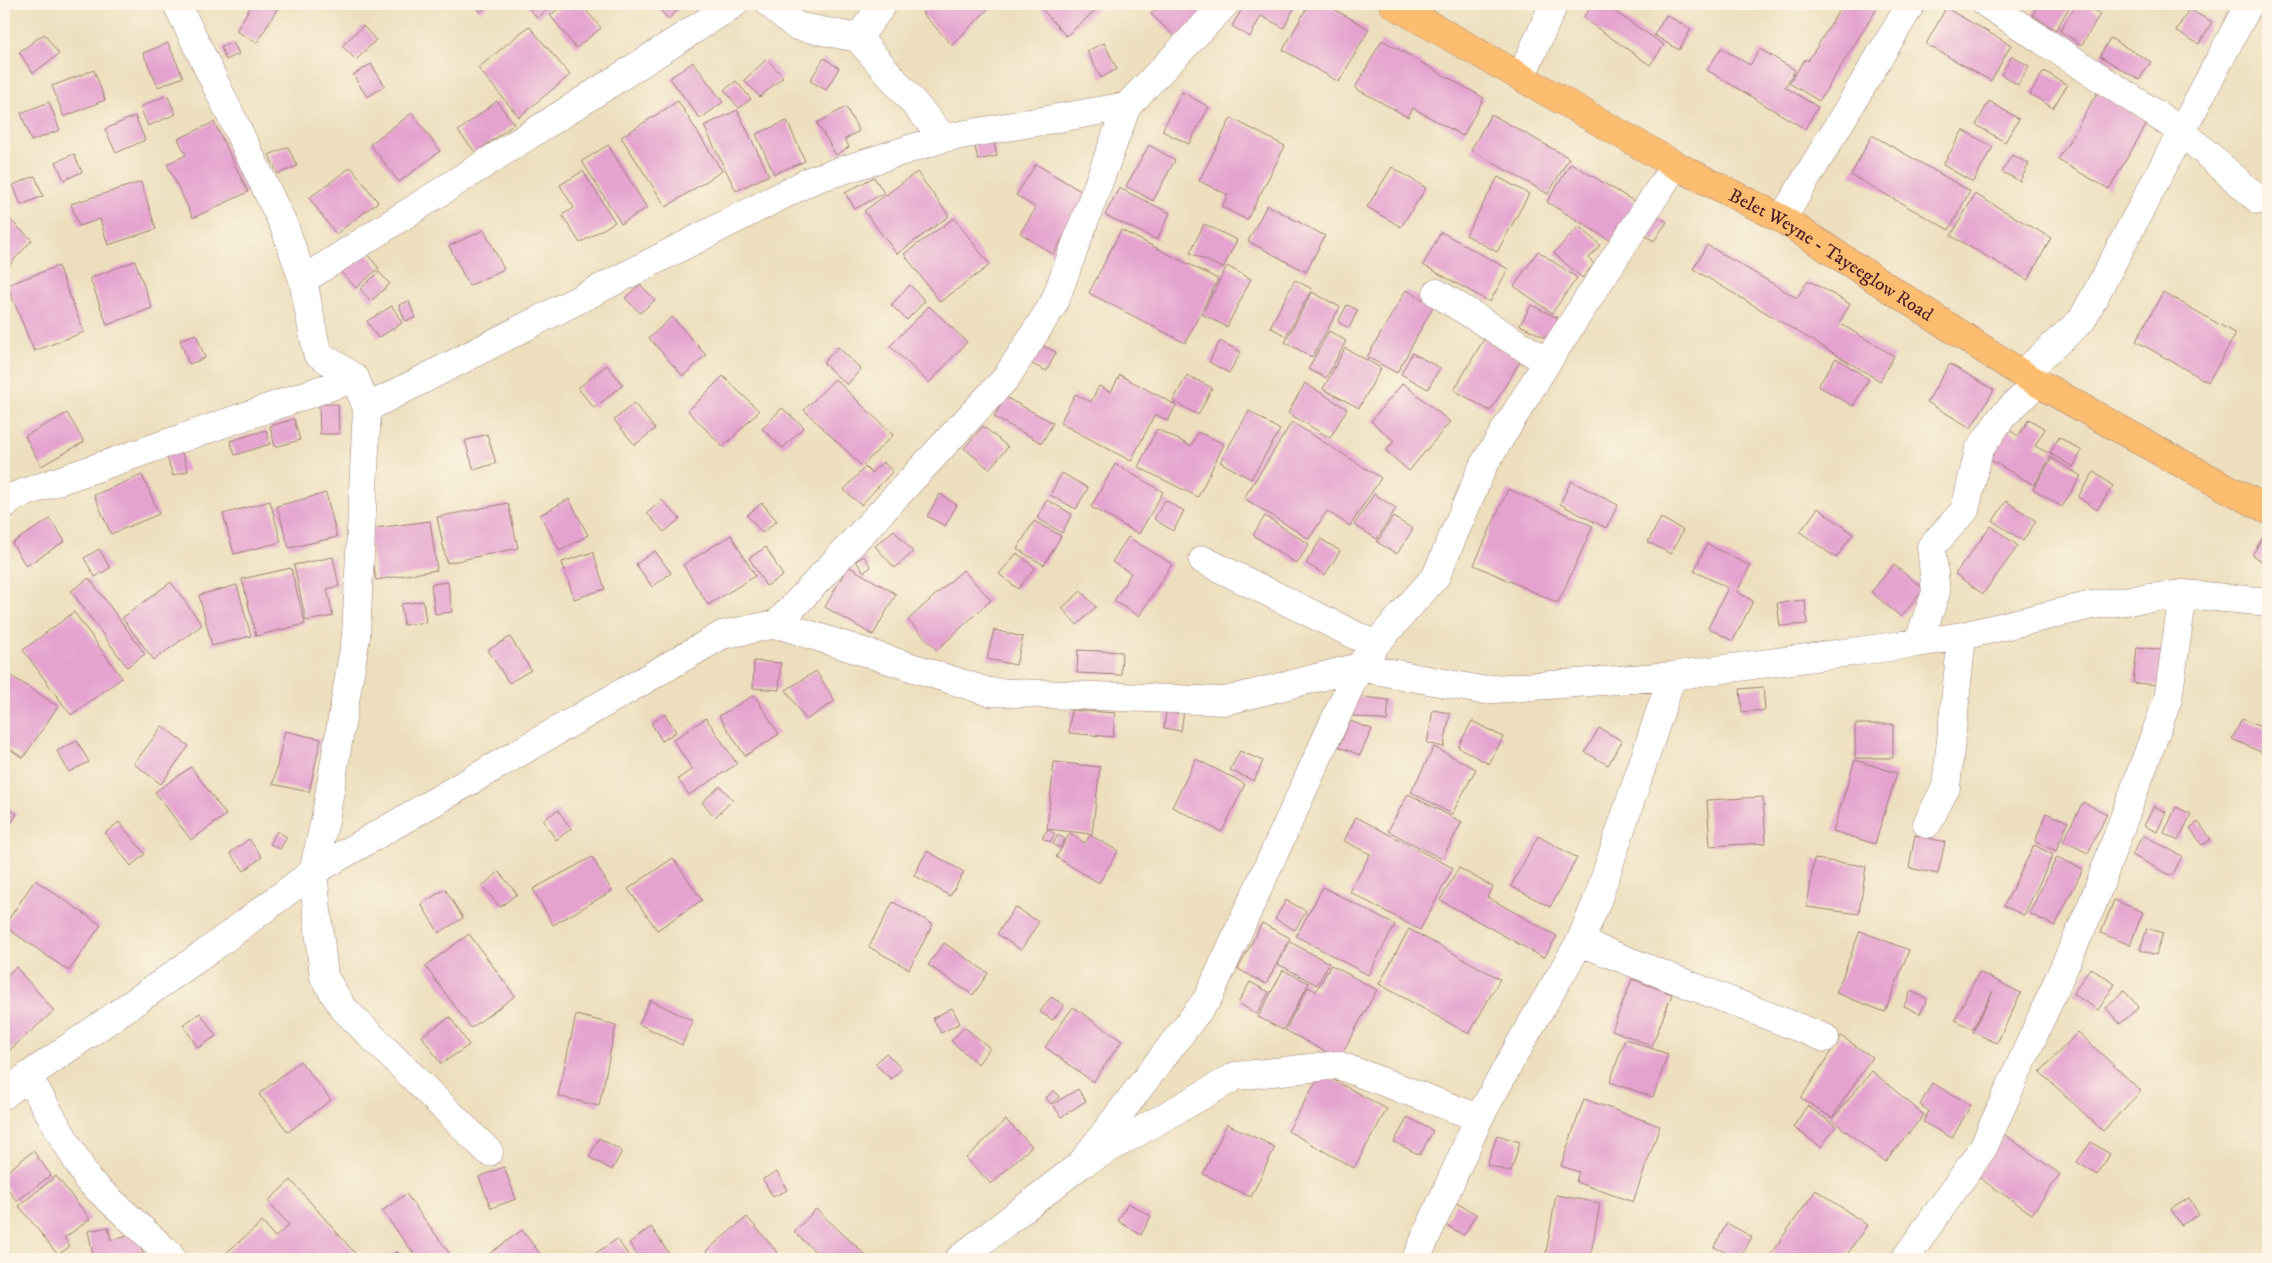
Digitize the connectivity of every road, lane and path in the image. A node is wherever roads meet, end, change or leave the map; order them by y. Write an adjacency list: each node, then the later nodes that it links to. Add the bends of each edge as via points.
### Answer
1 (177, 4): 19 (street, via 285,228)
2 (734, 4): 19 (street)
3 (770, 4): 11 (street, via 796,26)
4 (883, 4): 11 (street)
5 (1225, 4): 13 (street)
6 (1393, 4): 12 (main road, Belet Weyne - Tayeeglow Road)
7 (1554, 4): 12 (street)
8 (1911, 4): 18 (street)
9 (1987, 4): 14 (street)
10 (2249, 4): 14 (street)
11 (858, 38): 15 (street)
12 (1521, 78): 16 (main road, Belet Weyne - Tayeeglow Road)
13 (1127, 106): 15 (street); 30 (street, via 1054,303 1006,378)
14 (2180, 130): 17 (street); 23 (street, via 2082,320)
15 (944, 138): 24 (street, via 812,180)
16 (1675, 165): 18 (main road, Belet Weyne - Tayeeglow Road); 21 (street)
17 (2259, 200)
18 (1782, 219): 23 (main road, Belet Weyne - Tayeeglow Road)
19 (303, 280): 22 (street, via 317,353)
20 (1437, 293): 21 (street)
21 (1547, 362): 33 (street, via 1483,466 1436,576)
22 (356, 378): 24 (street); 25 (street)
23 (2030, 378): 26 (main road, Belet Weyne - Tayeeglow Road); 32 (street, via 1979,450 1964,510 1931,547 1936,592)
24 (367, 408): 37 (street, via 356,636)
25 (7, 493)
26 (2268, 510)
27 (1203, 560): 33 (street)
28 (2183, 594): 29 (street); 31 (street, via 2092,605); 48 (street, via 2168,699 2092,905 1983,1148)
29 (2268, 602)
30 (778, 624): 34 (street, via 989,692 1225,701); 37 (street, via 722,636)
31 (1962, 636): 32 (street); 36 (street, via 1946,787)
32 (1918, 643): 35 (street)
33 (1375, 645): 34 (street)
34 (1359, 667): 35 (street, via 1481,690); 44 (street, via 1208,998)
35 (1672, 676): 38 (street, via 1597,901)
36 (1928, 824)
37 (313, 872): 40 (street, via 208,951); 43 (street, via 324,978 343,1008)
38 (1580, 942): 39 (street); 42 (street)
39 (1825, 1038)
40 (28, 1076): 41 (street); 45 (street, via 88,1180)
41 (4, 1095)
42 (1479, 1118): 44 (street, via 1338,1065 1236,1076); 47 (street)
43 (489, 1152)
44 (1080, 1165): 46 (street)
45 (172, 1259)
46 (959, 1259)
47 (1416, 1259)
48 (1905, 1259)

